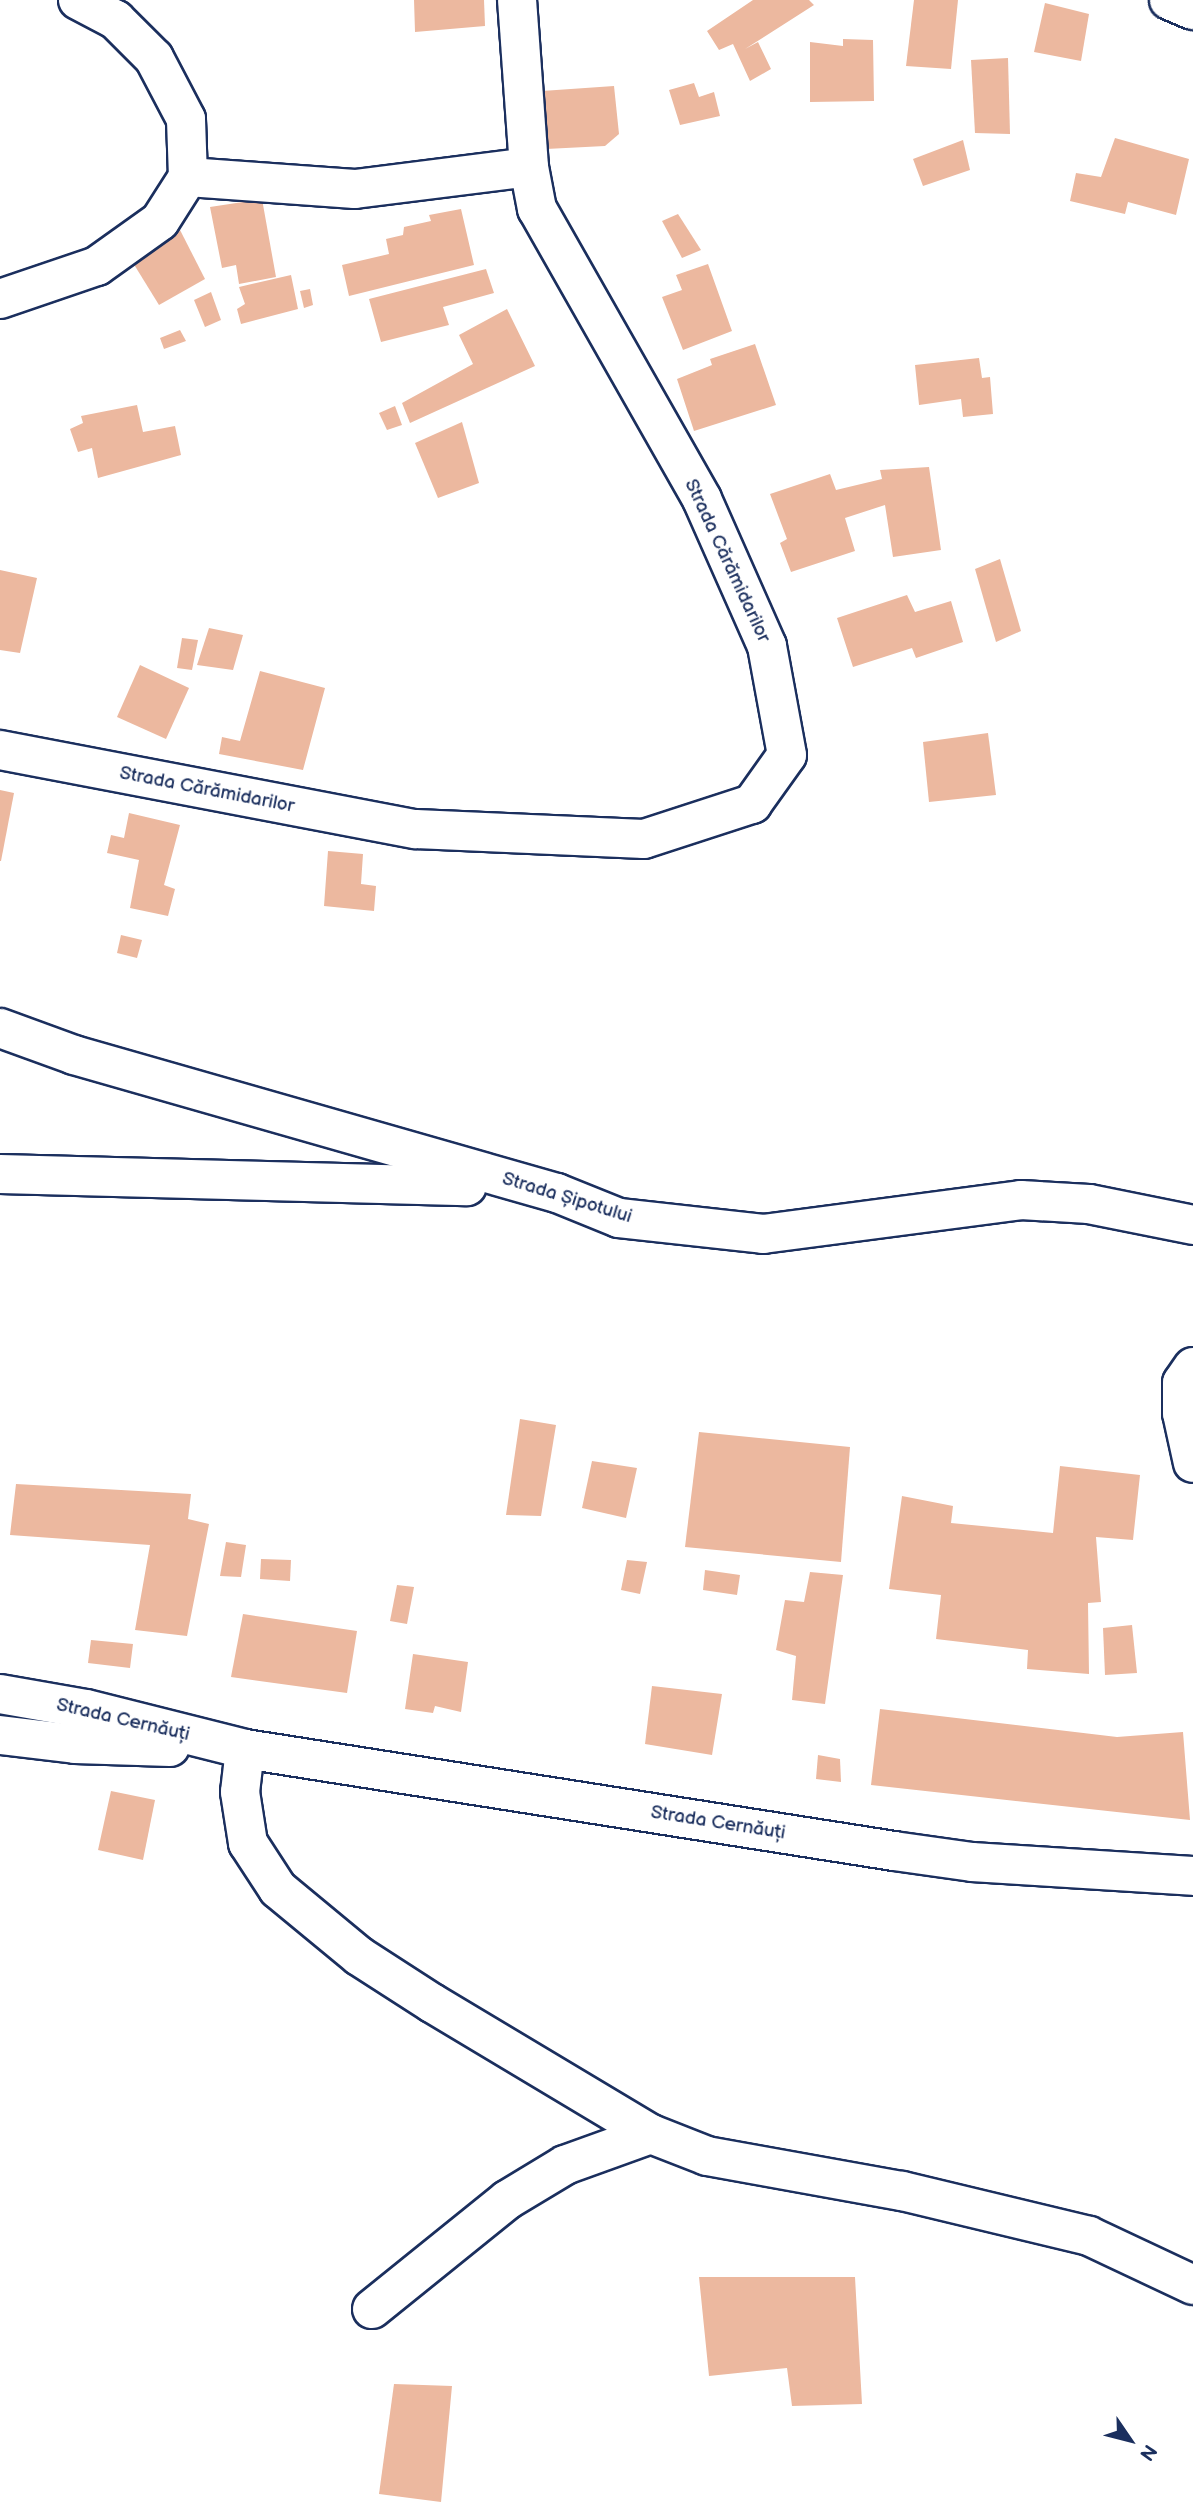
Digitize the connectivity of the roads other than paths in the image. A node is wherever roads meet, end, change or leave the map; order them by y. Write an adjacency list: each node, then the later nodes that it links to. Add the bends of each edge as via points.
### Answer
1 (78, 0): 6 (street, via 116,20 154,58 186,119)
2 (517, 0): 5 (street, Strada Cărămidarilor)
3 (1169, 0): 4 (street)
4 (1193, 10)
5 (529, 167): 6 (street, via 355,189); 8 (street, Strada Cărămidarilor, via 537,209 702,499 767,646 787,755 752,804 644,839 416,829)
6 (188, 177): 7 (street, via 160,221 97,265)
7 (0, 299)
8 (0, 750)
9 (0, 1028): 11 (street, Strada Șipotului, via 74,1055)
10 (0, 1174): 11 (street, via 434,1183)
11 (557, 1193): 12 (street, Strada Șipotului, via 619,1218 763,1234 1021,1200 1089,1204)
12 (1193, 1225)
13 (1193, 1367): 14 (street, via 1182,1383 1182,1413)
14 (1193, 1463)
15 (0, 1694): 17 (street, Strada Cernăuți, via 86,1709)
16 (0, 1735): 17 (street, Strada Cernăuți, via 75,1744)
17 (245, 1749): 18 (street, Strada Cernăuți, via 972,1862); 19 (street, via 240,1792 248,1843 278,1889 359,1956 536,2069)
18 (1193, 1876)
19 (651, 2134): 20 (street, via 706,2156 902,2191 1089,2236); 21 (street, via 565,2165 507,2200)
20 (1193, 2285)
21 (372, 2309)

